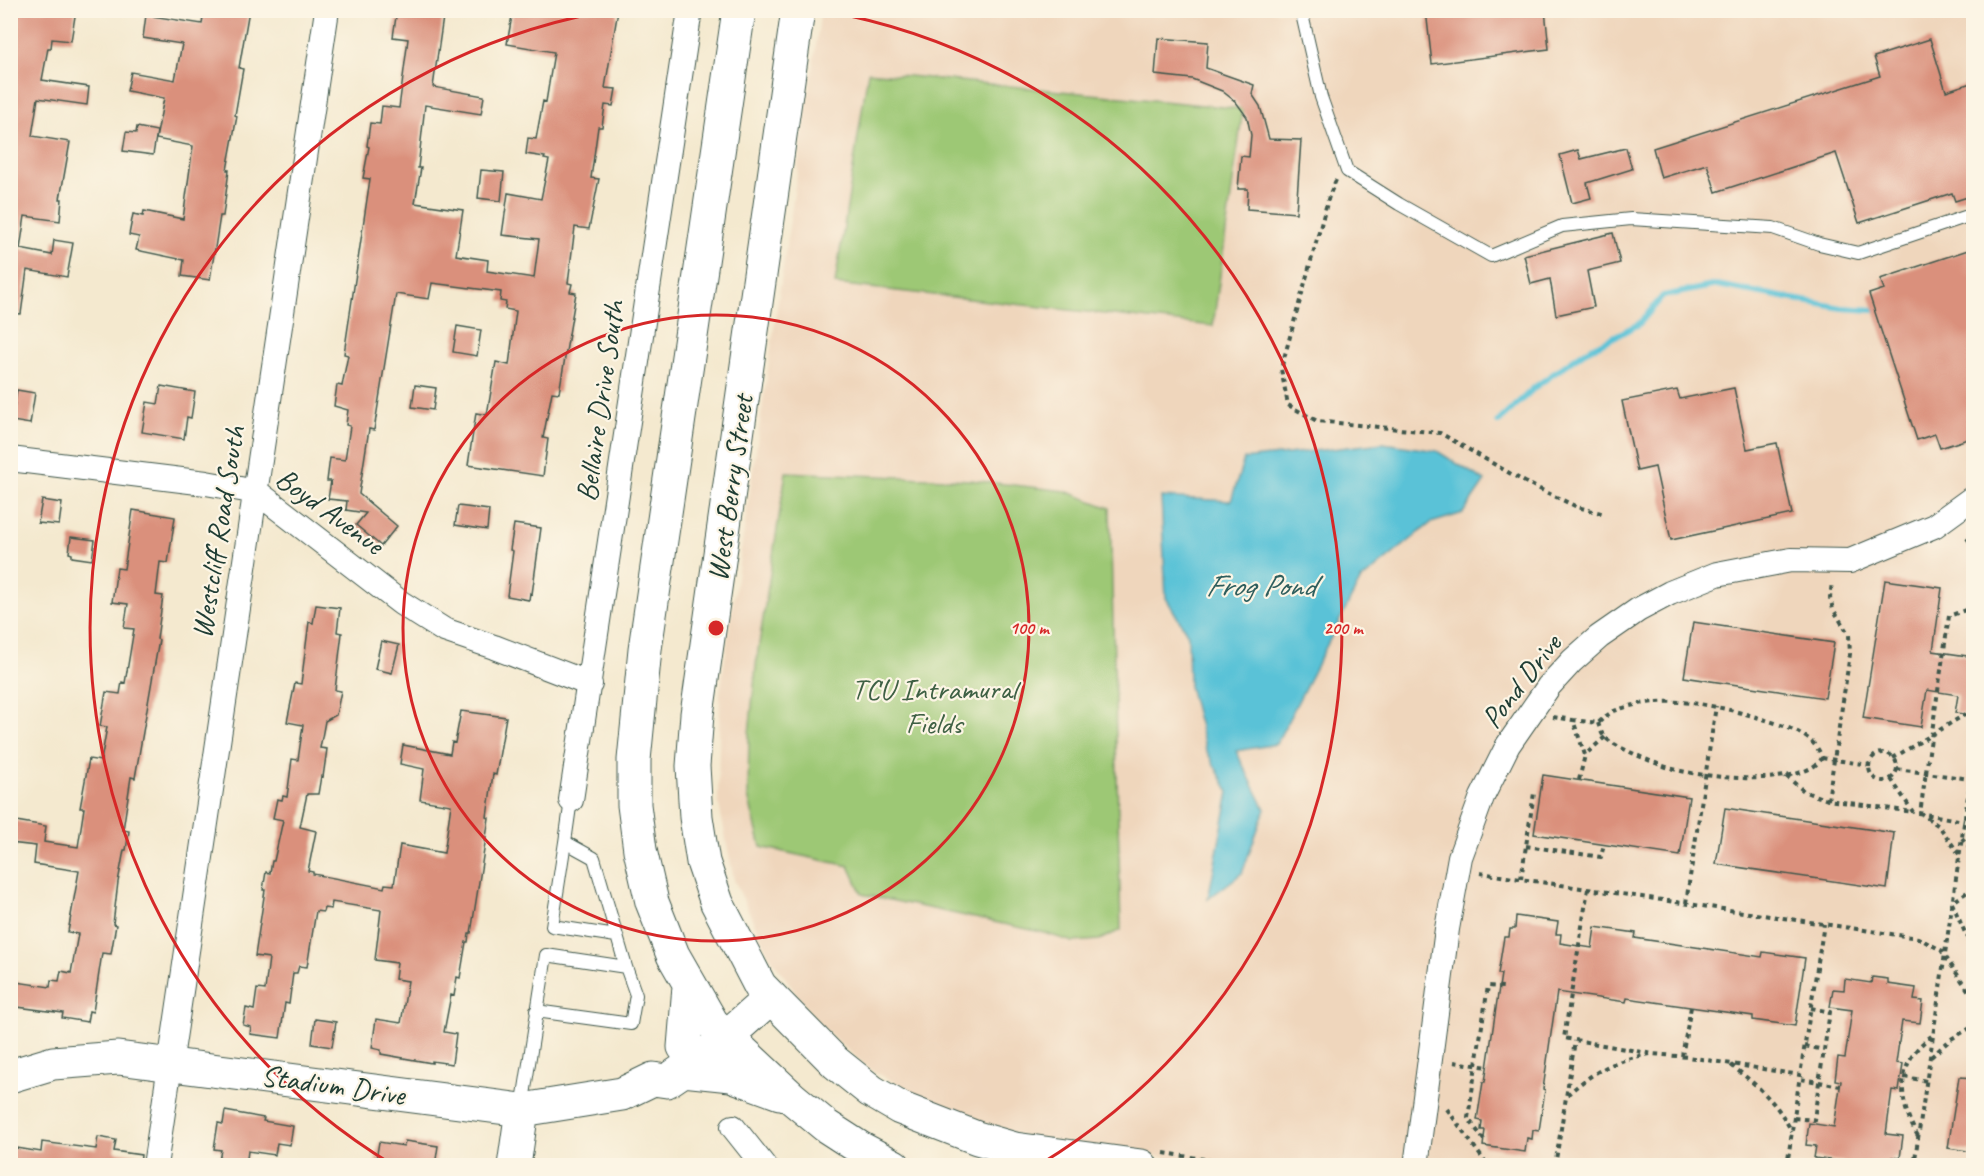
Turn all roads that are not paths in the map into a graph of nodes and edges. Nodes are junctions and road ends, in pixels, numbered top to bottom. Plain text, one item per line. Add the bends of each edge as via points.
1 (327, 10) edge
2 (690, 10) edge
3 (740, 10) edge
4 (798, 10) edge
5 (1301, 10) edge
6 (1974, 214) edge
7 (10, 459) edge
8 (257, 492) junction
9 (1974, 497) edge
10 (590, 684) junction
11 (571, 800) joint
12 (565, 842) junction
13 (616, 936) junction
14 (626, 967) junction
15 (689, 986) junction
16 (765, 992) junction
17 (536, 1011) junction
18 (719, 1030) junction
19 (169, 1063) junction
20 (673, 1065) junction
21 (10, 1076) edge
22 (792, 1098) junction
23 (522, 1110) junction
24 (734, 1127) dead end
25 (1149, 1159) edge
26 (155, 1166) edge
27 (514, 1166) edge
28 (764, 1166) edge
29 (894, 1166) edge
30 (1416, 1166) edge

1 - 8 street, Westcliff Road South
2 - 10 street, Bellaire Drive South
3 - 15 main road, West Berry Street via 645,649 634,760 634,806 650,892
4 - 16 main road, West Berry Street via 697,714 693,766 703,862 717,903
5 - 6 lane via 1321,97 1347,171 1491,256 1562,226 1631,219 1773,228 1858,253
7 - 8 street, Boyd Avenue
8 - 10 street, Boyd Avenue via 401,603 444,630
8 - 19 street, Westcliff Road South
9 - 30 street, Pond Drive via 1935,526 1850,561 1791,560 1717,574 1670,593 1599,637 1550,686 1508,745 1482,797 1460,857
10 - 11 street, Bellaire Drive South
11 - 12 lane
12 - 13 lane via 594,858
12 - 13 lane via 552,926
13 - 14 lane
14 - 17 lane via 546,955
14 - 17 lane via 636,995 631,1024
15 - 18 main road, West Berry Street
15 - 20 main road
16 - 18 main road, Stadium Drive
16 - 25 main road, West Berry Street via 836,1063 900,1108 1015,1149
17 - 23 lane
18 - 20 main road, Stadium Drive
18 - 22 main road, West Berry Street
19 - 21 main road, Stadium Drive via 118,1058 53,1063
19 - 23 main road, Stadium Drive
19 - 26 street, Westcliff Road South
20 - 22 main road via 731,1075
20 - 23 main road, Stadium Drive via 622,1094
22 - 29 main road, West Berry Street via 826,1126
23 - 27 main road
24 - 28 street

